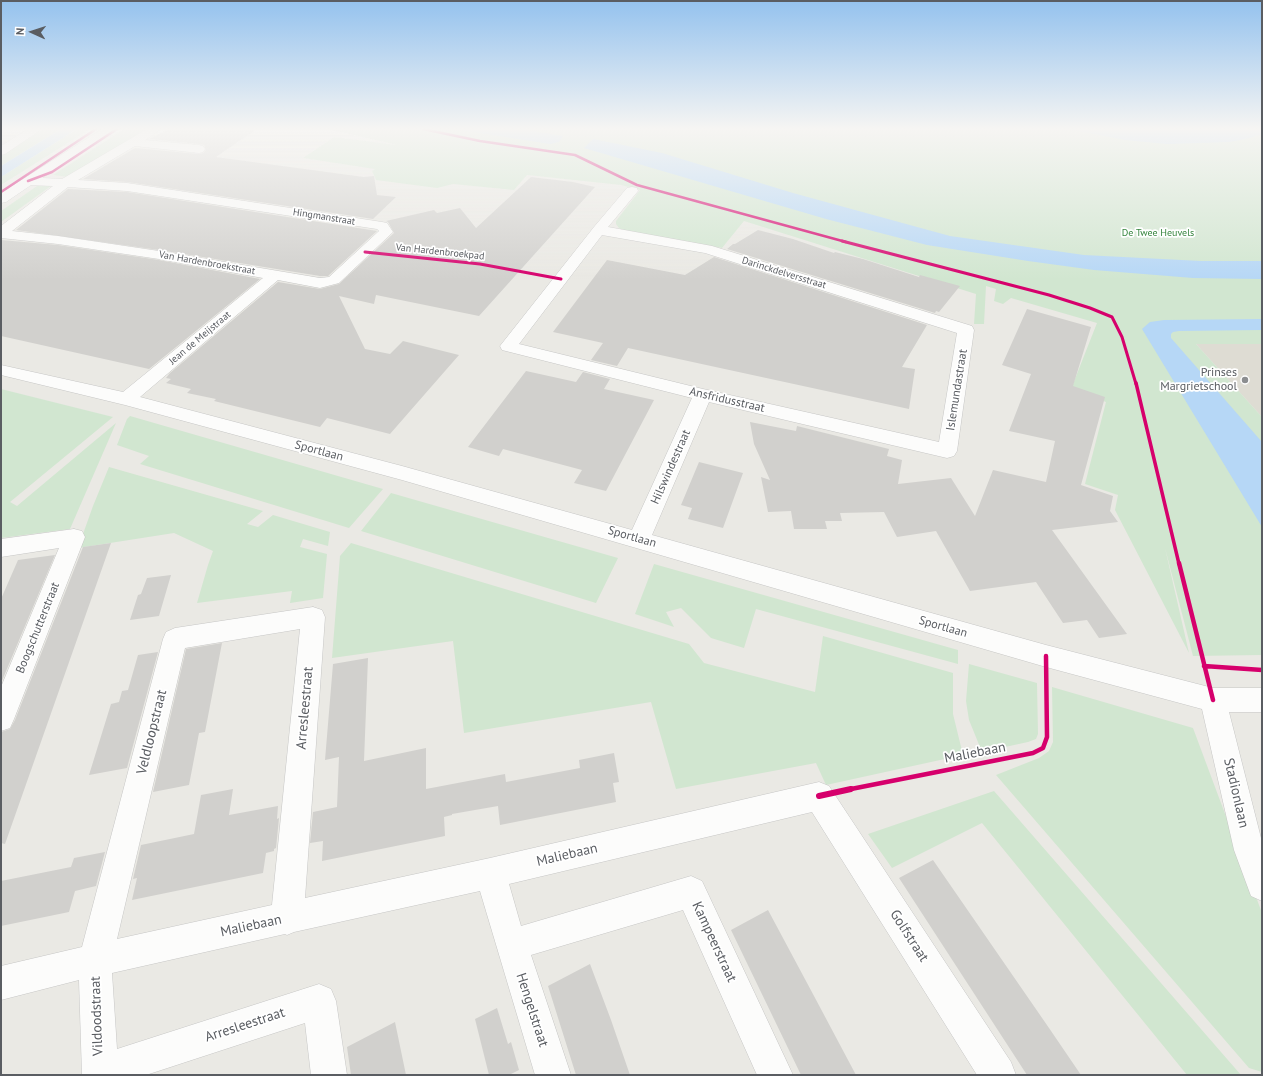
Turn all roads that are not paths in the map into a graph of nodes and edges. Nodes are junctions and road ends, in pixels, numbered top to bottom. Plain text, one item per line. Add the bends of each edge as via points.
1 (31, 179) edge
2 (71, 179) edge
3 (28, 181) junction
4 (65, 183) junction
5 (632, 191) dead end
6 (1, 199) edge
7 (382, 226) joint
8 (599, 230) junction
9 (1, 234) edge
10 (274, 276) junction
11 (966, 330) joint
12 (1, 370) edge
13 (704, 395) junction
14 (126, 399) junction
15 (947, 451) joint
16 (639, 539) junction
17 (1, 548) edge
18 (313, 617) joint
19 (1214, 700) junction
20 (1262, 700) edge
21 (1, 719) edge
22 (819, 796) joint
23 (490, 873) junction
24 (1262, 885) edge
25 (287, 918) junction
26 (511, 945) junction
27 (95, 960) junction
28 (1, 982) edge
29 (100, 1073) edge
30 (329, 1075) edge
31 (553, 1075) edge
32 (775, 1075) edge
33 (998, 1075) edge

1 - 3 street
2 - 4 street
3 - 4 street, Hingmanstraat
3 - 6 street
4 - 7 street, Hingmanstraat via 127,187
4 - 9 street
5 - 8 street
7 - 10 street, Van Hardenbroekstraat via 386,232 334,280 320,284
8 - 11 street, Darinckdelversstraat via 707,249
8 - 13 street, Ansfridusstraat via 508,346
9 - 10 street, Van Hardenbroekstraat via 152,254
10 - 14 street, Jean de Meijstraat
11 - 15 street, Islemundastraat
12 - 14 street, Sportlaan
13 - 15 street, Ansfridusstraat
13 - 16 street, Hilswindestraat
14 - 16 street, Sportlaan
16 - 19 street, Sportlaan via 1046,656
17 - 21 street, Boogschutterstraat via 74,536
18 - 25 street, Arresleestraat
18 - 27 street, Veldloopstraat via 175,639
19 - 20 street, Sportlaan
19 - 24 street, Stadionlaan via 1249,850
22 - 23 street, Maliebaan
22 - 33 street, Golfstraat
23 - 25 street, Maliebaan
23 - 26 street
25 - 27 street, Maliebaan
26 - 31 street, Hengelstraat
26 - 32 street, Kampeerstraat via 691,892
27 - 28 street, Maliebaan
27 - 29 street, Vildoodstraat
29 - 30 street, Arresleestraat via 319,1001

